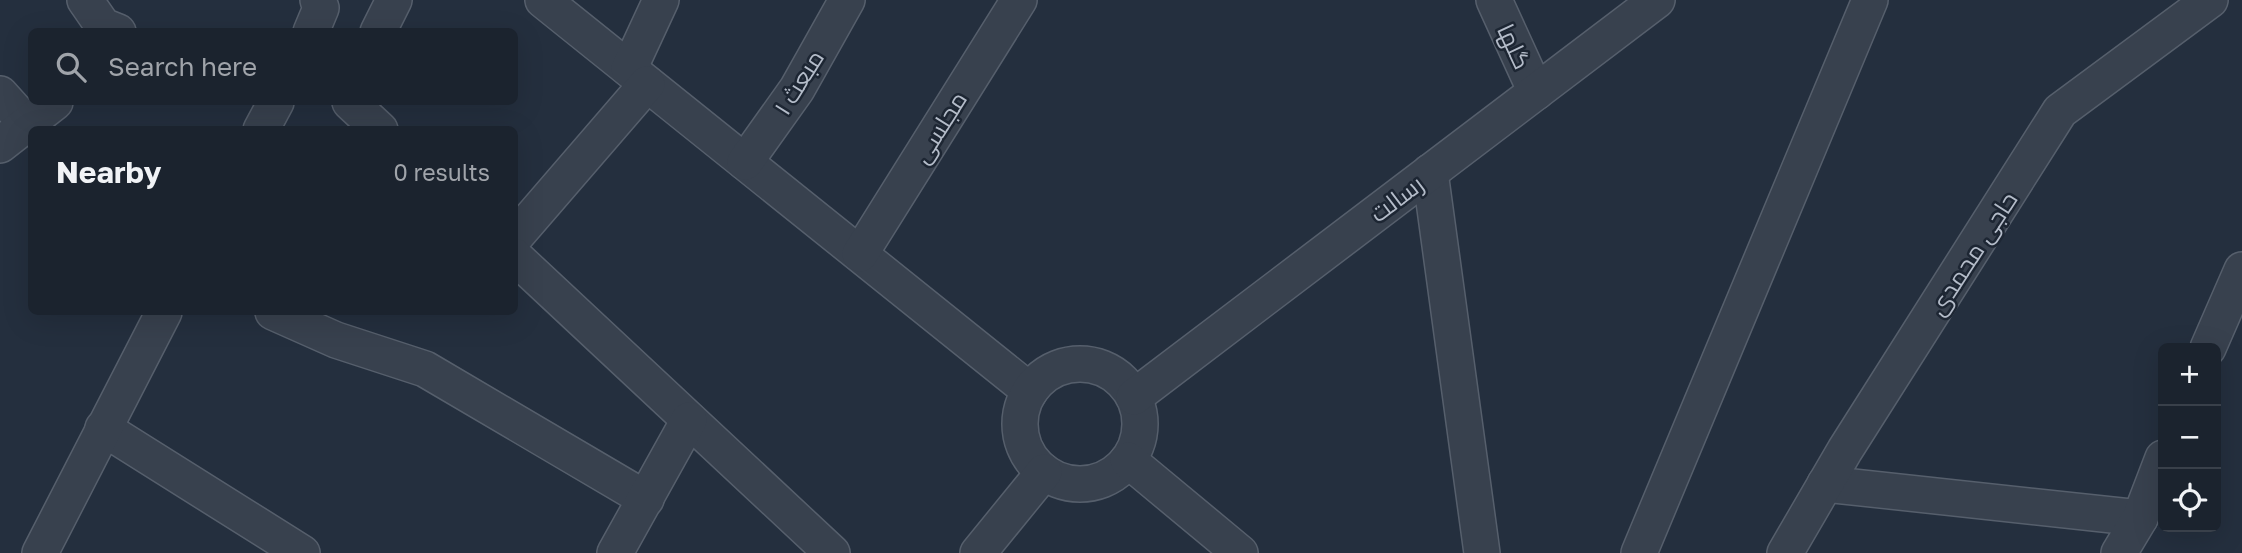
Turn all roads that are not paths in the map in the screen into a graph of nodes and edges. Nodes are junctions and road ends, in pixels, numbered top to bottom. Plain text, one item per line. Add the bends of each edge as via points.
1 (85, 0) edge
2 (318, 0) edge
3 (394, 0) edge
4 (543, 0) edge
5 (662, 0) edge
6 (847, 0) edge
7 (1019, 0) edge
8 (1494, 0) edge
9 (1657, 0) edge
10 (1870, 0) edge
11 (2210, 0) edge
12 (108, 28) edge
13 (313, 28) edge
14 (380, 28) edge
15 (638, 76) junction
16 (1536, 92) junction
17 (0, 94) edge
18 (51, 105) edge
19 (274, 105) edge
20 (353, 105) edge
21 (27, 124) junction
22 (263, 126) edge
23 (376, 126) edge
24 (0, 145) edge
25 (745, 162) junction
26 (1430, 172) junction
27 (518, 233) edge
28 (860, 254) junction
29 (518, 260) edge
30 (2242, 270) edge
31 (162, 315) edge
32 (280, 315) edge
33 (2210, 343) edge
34 (1030, 391) junction
35 (1134, 397) junction
36 (689, 420) junction
37 (103, 428) junction
38 (1128, 460) junction
39 (2159, 469) edge
40 (1044, 472) junction
41 (1825, 484) junction
42 (646, 499) junction
43 (2140, 518) junction
44 (40, 553) edge
45 (302, 553) edge
46 (615, 553) edge
47 (832, 553) edge
48 (978, 553) edge
49 (1240, 553) edge
50 (1482, 553) edge
51 (1639, 553) edge
52 (1785, 553) edge
53 (2119, 553) edge

1 - 12 street
2 - 13 street via 321,8
3 - 14 street
4 - 15 street
5 - 15 street
6 - 25 street, مبعث ۱ via 797,89
7 - 28 street, مجلسی
8 - 16 street, گلها
9 - 16 street, رسالت
10 - 51 street
11 - 41 street, حاجی محمدی via 2060,111
15 - 25 street
15 - 27 street
16 - 26 street, رسالت
17 - 21 street
18 - 21 street
19 - 22 street
20 - 23 street
21 - 24 street
25 - 28 street
26 - 35 street, رسالت
26 - 50 street
28 - 34 street
29 - 36 street
30 - 33 street
31 - 37 street
32 - 42 street via 336,340 425,369
34 - 35 street via 1044,376 1084,364 1121,380
34 - 40 street via 1022,408 1023,443
35 - 38 street via 1140,430
36 - 42 street
36 - 47 street
37 - 44 street
37 - 45 street
38 - 40 street via 1114,473 1088,483 1060,481
38 - 49 street
39 - 43 street
40 - 48 street
41 - 43 street
41 - 52 street, حاجی محمدی
42 - 46 street
43 - 53 street

